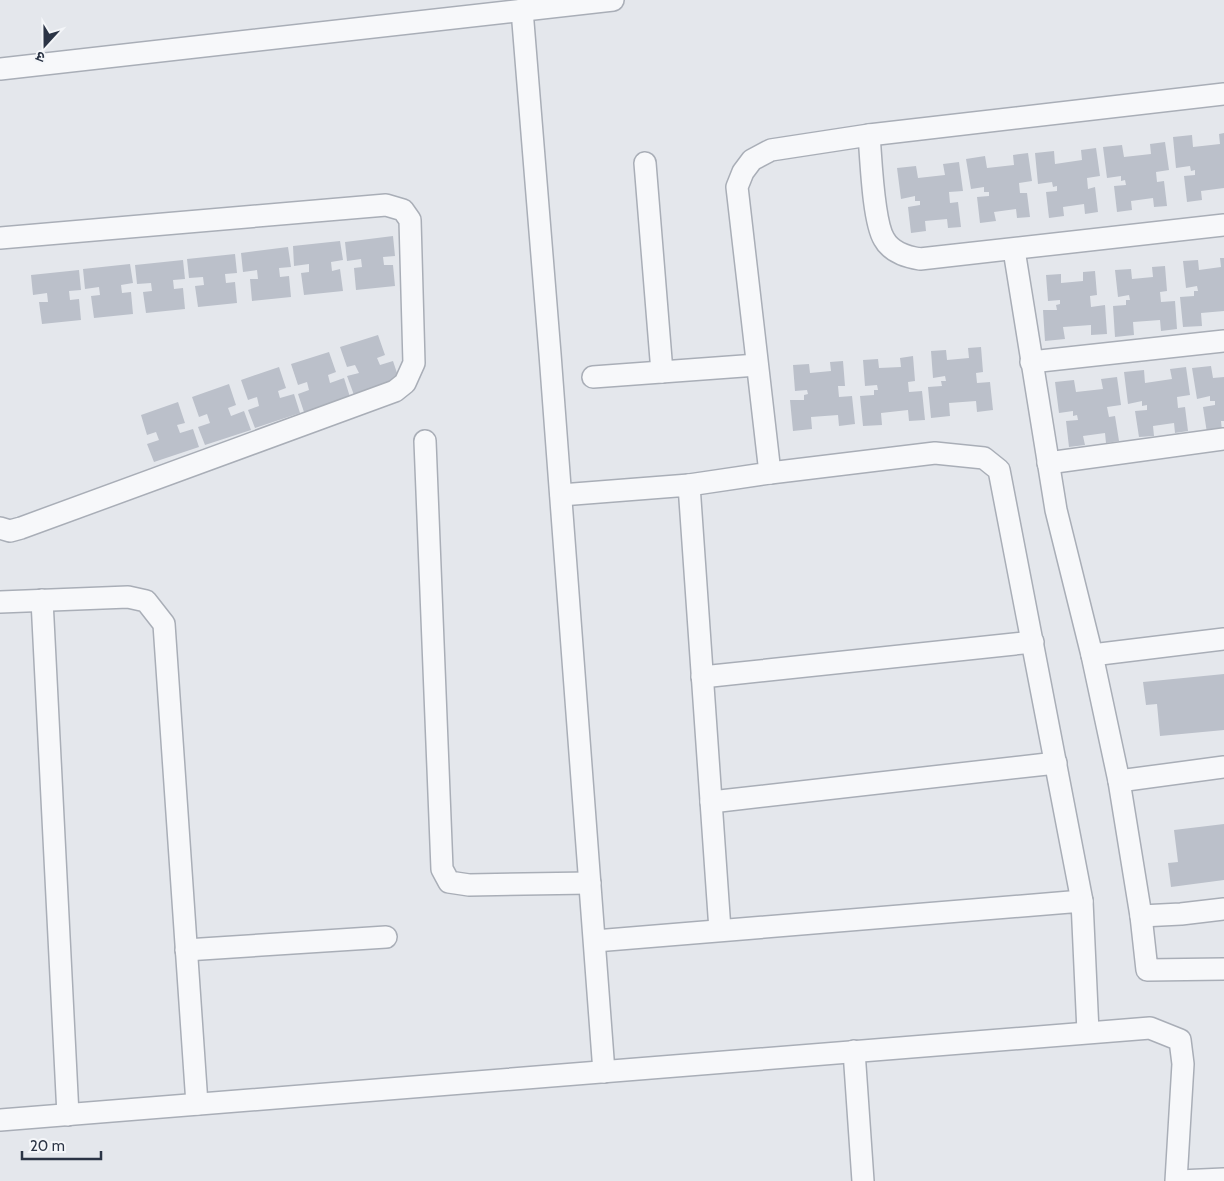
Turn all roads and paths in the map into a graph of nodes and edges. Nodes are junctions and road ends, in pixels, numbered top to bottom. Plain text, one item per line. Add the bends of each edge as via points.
1 (613, 0) edge
2 (552, 3) edge
3 (493, 7) edge
4 (522, 10) junction
5 (0, 70) edge
6 (1224, 94) edge
7 (869, 135) junction
8 (645, 163) dead end
9 (1224, 225) edge
10 (0, 238) edge
11 (1014, 250) junction
12 (1224, 341) edge
13 (1032, 362) junction
14 (757, 365) junction
15 (662, 372) junction
16 (593, 377) dead end
17 (1224, 439) edge
18 (424, 441) dead end
19 (1048, 463) junction
20 (770, 473) junction
21 (689, 485) junction
22 (561, 495) junction
23 (0, 528) edge
24 (42, 600) junction
25 (0, 602) edge
26 (1224, 639) edge
27 (1032, 642) junction
28 (1092, 655) junction
29 (702, 677) junction
30 (1056, 763) junction
31 (1224, 767) edge
32 (1119, 781) junction
33 (711, 802) junction
34 (590, 884) junction
35 (1082, 901) junction
36 (1224, 910) edge
37 (1141, 916) junction
38 (720, 930) junction
39 (386, 936) dead end
40 (595, 941) junction
41 (186, 950) junction
42 (1224, 969) edge
43 (1088, 1032) junction
44 (854, 1051) junction
45 (604, 1072) junction
46 (197, 1104) junction
47 (68, 1115) junction
48 (0, 1120) edge
49 (1224, 1179) edge
50 (863, 1181) edge
51 (1177, 1181) edge

1 - 2 street
2 - 4 street
3 - 4 street
3 - 5 street
4 - 22 street
6 - 7 street
7 - 11 street via 877,218 884,239 894,250 920,260
7 - 14 street via 771,150 752,160 743,172 737,187
8 - 15 street
9 - 11 street
10 - 23 street via 386,205 394,207 403,210 410,220 414,363 405,382 395,391 20,528 10,531
11 - 13 street
12 - 13 street
13 - 19 street
14 - 15 street
14 - 20 street
15 - 16 street
17 - 19 street
18 - 34 street via 442,869 449,882
19 - 28 street via 1056,510
20 - 21 street
20 - 27 street via 935,453 984,458 999,470
21 - 22 street
21 - 29 street
22 - 34 street
24 - 25 street
24 - 41 street via 128,597 146,601 164,624
24 - 47 street
26 - 28 street
27 - 29 street
27 - 30 street
28 - 32 street
29 - 33 street
30 - 33 street
30 - 35 street
31 - 32 street
32 - 37 street
33 - 38 street
34 - 40 street
35 - 38 street
35 - 43 street
36 - 37 street
37 - 42 street via 1147,970
38 - 40 street
39 - 41 street
40 - 45 street
41 - 46 street
43 - 44 street
43 - 51 street via 1150,1028 1180,1040 1183,1064
44 - 45 street
44 - 50 street
45 - 46 street
46 - 47 street
47 - 48 street
49 - 51 street

